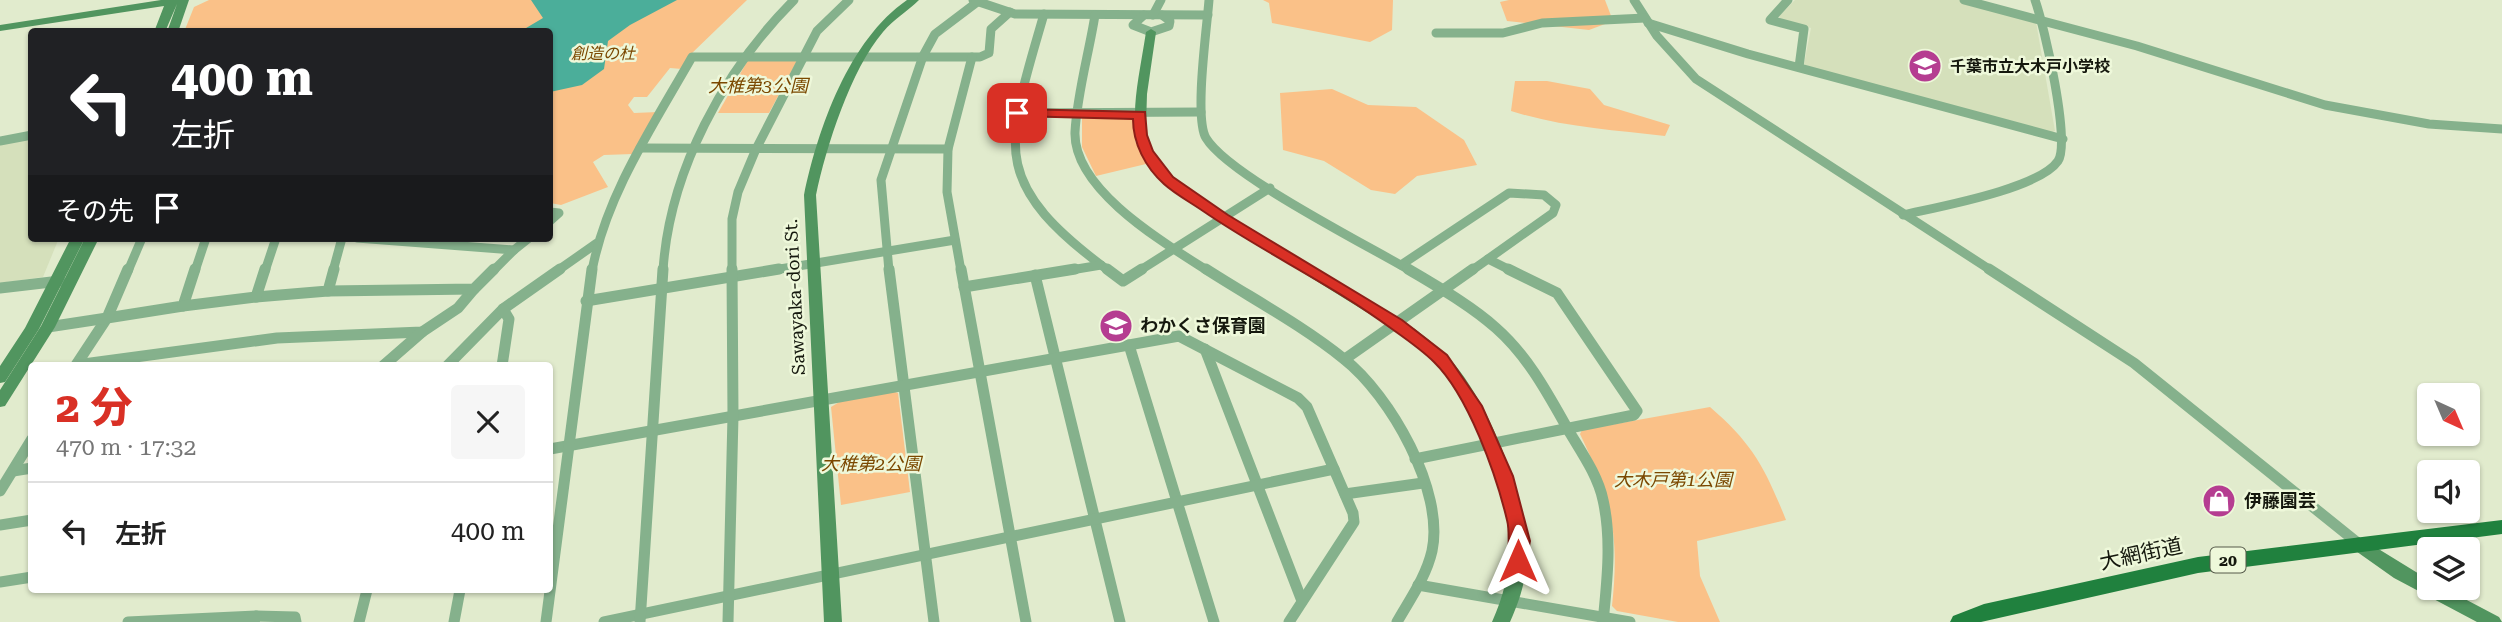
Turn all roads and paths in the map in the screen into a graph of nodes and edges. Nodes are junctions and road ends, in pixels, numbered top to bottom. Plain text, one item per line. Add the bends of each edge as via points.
1 (140, 0) edge
2 (177, 0) edge
3 (794, 0) edge
4 (849, 0) edge
5 (914, 0) edge
6 (977, 0) edge
7 (1161, 0) edge
8 (1209, 0) edge
9 (1634, 0) edge
10 (1788, 0) edge
11 (1964, 0) edge
12 (2035, 0) edge
13 (1010, 12) junction
14 (1044, 14) junction
15 (1096, 15) junction
16 (1153, 15) junction
17 (1208, 15) junction
18 (1647, 20) junction
19 (2042, 20) junction
20 (0, 22) edge
21 (161, 28) edge
22 (173, 28) edge
23 (0, 29) edge
24 (1151, 33) junction
25 (1436, 33) dead end
26 (747, 55) junction
27 (802, 55) junction
28 (862, 55) junction
29 (923, 56) junction
30 (972, 57) junction
31 (1799, 68) junction
32 (1201, 112) junction
33 (1017, 113) junction
34 (1077, 113) junction
35 (1140, 115) junction
36 (2502, 129) edge
37 (28, 136) edge
38 (2063, 139) junction
39 (0, 141) edge
40 (640, 148) junction
41 (694, 149) junction
42 (756, 149) junction
43 (822, 149) junction
44 (890, 149) junction
45 (948, 149) junction
46 (1270, 188) junction
47 (1903, 215) junction
48 (1223, 218) junction
49 (955, 240) junction
50 (76, 242) edge
51 (90, 242) edge
52 (140, 242) edge
53 (205, 242) edge
54 (275, 242) edge
55 (341, 242) edge
56 (409, 242) edge
57 (524, 242) edge
58 (597, 243) junction
59 (1174, 248) junction
60 (514, 250) junction
61 (887, 251) junction
62 (1488, 259) junction
63 (812, 264) junction
64 (1101, 265) junction
65 (1401, 265) junction
66 (1035, 275) junction
67 (733, 276) junction
68 (73, 279) junction
69 (58, 281) junction
70 (964, 287) junction
71 (0, 288) edge
72 (474, 289) junction
73 (660, 289) junction
74 (1444, 290) junction
75 (328, 291) junction
76 (256, 297) junction
77 (586, 301) junction
78 (183, 306) junction
79 (503, 309) junction
80 (107, 318) junction
81 (1397, 324) junction
82 (48, 327) junction
83 (422, 331) junction
84 (1129, 345) junction
85 (1205, 349) junction
86 (1055, 358) junction
87 (1345, 359) junction
88 (78, 362) edge
89 (98, 362) edge
90 (387, 362) edge
91 (451, 362) edge
92 (503, 362) edge
93 (981, 371) junction
94 (0, 378) edge
95 (904, 385) junction
96 (820, 401) junction
97 (0, 402) edge
98 (733, 416) junction
99 (1568, 429) junction
100 (651, 431) junction
101 (1489, 443) junction
102 (28, 445) edge
103 (569, 446) junction
104 (553, 449) edge
105 (1415, 459) junction
106 (28, 469) edge
107 (1334, 469) junction
108 (12, 471) junction
109 (1423, 483) junction
110 (1258, 485) junction
111 (0, 492) edge
112 (1345, 494) junction
113 (1177, 502) junction
114 (1095, 519) junction
115 (28, 521) edge
116 (0, 525) edge
117 (2502, 527) edge
118 (1011, 537) junction
119 (2359, 544) junction
120 (925, 555) junction
121 (553, 568) edge
122 (830, 575) junction
123 (28, 578) edge
124 (0, 582) edge
125 (1418, 586) junction
126 (366, 593) edge
127 (459, 593) edge
128 (550, 593) edge
129 (727, 596) junction
130 (1302, 601) junction
131 (1509, 601) junction
132 (640, 618) edge
133 (255, 619) edge
134 (1604, 620) edge
135 (166, 621) edge
136 (128, 622) edge
137 (296, 622) edge
138 (359, 622) edge
139 (454, 622) edge
140 (546, 622) edge
141 (604, 622) edge
142 (728, 622) edge
143 (833, 622) edge
144 (934, 622) edge
145 (1026, 622) edge
146 (1120, 622) edge
147 (1214, 622) edge
148 (1289, 622) edge
149 (1396, 622) edge
150 (1501, 622) edge
151 (1630, 622) edge
152 (1960, 622) edge
153 (2493, 622) edge

1 - 20 street
2 - 21 street
2 - 22 street
2 - 23 street
3 - 26 street via 764,29
4 - 27 street via 817,31
5 - 28 street, Sawayaka-dori St. via 889,18
6 - 13 street
6 - 29 street via 935,34
7 - 16 street
8 - 17 street
9 - 18 street
10 - 31 street via 1770,20 1804,29
11 - 19 street
12 - 19 street
13 - 14 street
13 - 30 street via 990,29 989,53
14 - 15 street
14 - 33 street
15 - 16 street
15 - 34 street
16 - 17 street
16 - 24 street via 1133,25
16 - 24 street via 1170,21 1169,26
17 - 32 street
18 - 25 street via 1542,23 1503,33
18 - 31 street
18 - 47 street via 1678,63 1696,79
19 - 36 street via 2325,105 2430,124
19 - 38 street
24 - 35 street
26 - 27 street
26 - 40 street via 693,56
26 - 41 street
27 - 28 street
27 - 42 street
28 - 29 street
28 - 43 street, Sawayaka-dori St.
29 - 30 street
29 - 44 street
30 - 45 street
31 - 38 street
32 - 35 street
32 - 46 street via 1205,137 1220,155
33 - 34 street
33 - 64 street via 1015,158 1035,204
34 - 35 street
34 - 59 street via 1075,134 1080,154 1097,186 1142,228
35 - 48 street via 1140,135 1156,166 1184,193
37 - 39 street
38 - 47 street via 2062,154 2042,174
40 - 41 street
40 - 58 street
41 - 42 street
41 - 73 street via 665,235
42 - 43 street
42 - 67 street via 732,219
43 - 44 street
43 - 63 street, Sawayaka-dori St. via 810,195
44 - 45 street
44 - 61 street via 881,180
45 - 49 street via 947,192
46 - 48 street
46 - 65 street
47 - 119 street via 2134,363
48 - 59 street
48 - 81 street
49 - 61 street
49 - 70 street
50 - 69 street
51 - 68 street
52 - 80 street
53 - 78 street
54 - 76 street
55 - 75 street
56 - 60 street
57 - 60 street
58 - 77 street
58 - 79 street
59 - 64 street via 1123,281
59 - 87 street
60 - 72 street
61 - 63 street
61 - 95 street
62 - 65 street via 1553,213 1556,205 1544,195 1509,193
62 - 74 street
62 - 99 street via 1557,293 1637,411
63 - 67 street
63 - 96 street, Sawayaka-dori St.
64 - 66 street
65 - 74 street
66 - 70 street
66 - 86 street
67 - 73 street
67 - 98 street
68 - 69 street
68 - 82 street
69 - 71 street
69 - 94 street
70 - 93 street
72 - 75 street
72 - 83 street via 458,308
73 - 77 street
73 - 100 street
74 - 81 street
74 - 99 street via 1496,328 1518,351
75 - 76 street
76 - 78 street
77 - 103 street
78 - 80 street
79 - 91 street
79 - 92 street via 509,329
80 - 82 street
80 - 88 street
81 - 87 street
81 - 101 street via 1448,368 1473,406
82 - 97 street
83 - 89 street via 276,338
83 - 90 street
84 - 85 street via 1178,336
84 - 86 street
84 - 113 street
85 - 107 street via 1298,398 1307,407
85 - 110 street
86 - 93 street
86 - 114 street
87 - 105 street via 1383,401
93 - 95 street
93 - 118 street
95 - 96 street
95 - 120 street
96 - 98 street
96 - 122 street, Sawayaka-dori St.
98 - 100 street
98 - 129 street
99 - 101 street
99 - 134 street via 1604,499 1608,533
100 - 103 street
100 - 132 street
101 - 105 street
101 - 131 street via 1514,503 1521,541
102 - 108 street
103 - 104 street
103 - 121 street
105 - 109 street
106 - 108 street
107 - 110 street
107 - 112 street
108 - 111 street
109 - 112 street
109 - 125 street via 1433,510 1434,540
110 - 113 street
110 - 130 street
112 - 130 street via 1354,522
113 - 114 street
113 - 147 street
114 - 118 street
114 - 146 street
115 - 116 street
117 - 119 main road, 大網街道 / 20
118 - 120 street
118 - 145 street
119 - 152 main road, 大網街道 / 20 via 2198,565 1984,612
119 - 153 street via 2400,573
120 - 122 street
120 - 144 street
122 - 129 street
122 - 143 street, Sawayaka-dori St.
123 - 124 street
125 - 131 street
125 - 149 street
126 - 138 street
127 - 139 street
128 - 140 street
129 - 132 street
129 - 142 street
130 - 148 street
131 - 134 street
131 - 150 street
132 - 141 street
133 - 135 street
133 - 137 street via 295,617
134 - 151 street
135 - 136 street

